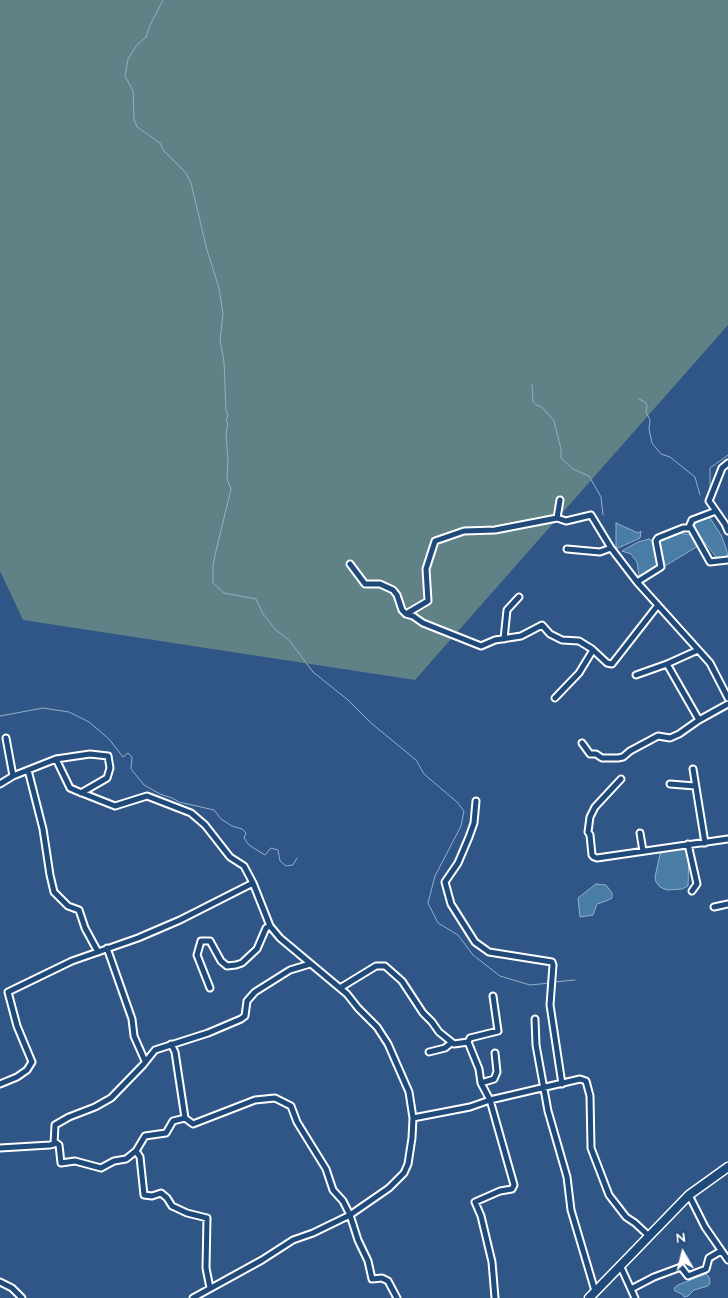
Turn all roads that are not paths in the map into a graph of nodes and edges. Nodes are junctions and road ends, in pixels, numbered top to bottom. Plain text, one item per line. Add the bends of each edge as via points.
1 (728, 463) edge
2 (560, 500) dead end
3 (716, 511) junction
4 (556, 518) junction
5 (689, 527) junction
6 (728, 531) edge
7 (611, 548) junction
8 (566, 549) dead end
9 (728, 560) edge
10 (350, 564) dead end
11 (637, 582) junction
12 (519, 597) dead end
13 (658, 605) junction
14 (406, 614) junction
15 (504, 639) junction
16 (593, 650) junction
17 (698, 650) junction
18 (667, 664) junction
19 (636, 675) dead end
20 (555, 698) dead end
21 (728, 698) edge
22 (728, 704) edge
23 (699, 720) junction
24 (6, 738) dead end
25 (582, 743) dead end
26 (56, 759) junction
27 (693, 769) dead end
28 (28, 770) junction
29 (13, 776) junction
30 (621, 779) dead end
31 (0, 784) edge
32 (670, 784) dead end
33 (695, 786) junction
34 (81, 793) junction
35 (476, 801) dead end
36 (640, 833) dead end
37 (728, 839) edge
38 (704, 843) junction
39 (688, 844) junction
40 (643, 852) junction
41 (253, 883) junction
42 (692, 891) dead end
43 (728, 904) edge
44 (714, 907) dead end
45 (270, 926) junction
46 (107, 948) junction
47 (98, 952) junction
48 (310, 964) junction
49 (210, 988) dead end
50 (340, 988) junction
51 (493, 996) dead end
52 (535, 1020) dead end
53 (468, 1042) junction
54 (451, 1043) junction
55 (171, 1044) junction
56 (429, 1052) dead end
57 (495, 1054) dead end
58 (145, 1061) junction
59 (481, 1083) junction
60 (0, 1084) edge
61 (562, 1084) junction
62 (544, 1088) junction
63 (490, 1100) junction
64 (185, 1118) junction
65 (413, 1118) junction
66 (55, 1142) junction
67 (0, 1148) edge
68 (136, 1151) junction
69 (728, 1167) edge
70 (689, 1195) junction
71 (350, 1215) junction
72 (649, 1236) junction
73 (721, 1251) junction
74 (728, 1260) edge
75 (620, 1265) junction
76 (0, 1282) edge
77 (210, 1288) junction
78 (631, 1289) junction
79 (596, 1291) junction
80 (22, 1298) edge
81 (193, 1298) edge
82 (397, 1298) edge
83 (495, 1298) edge
84 (589, 1298) edge
85 (635, 1298) edge

1 - 3 street via 722,468 709,502
2 - 4 street
3 - 5 street via 692,520
3 - 6 street
4 - 7 street via 566,522 590,515
4 - 14 street via 495,530 464,531 436,541 426,569 428,601
5 - 9 street via 710,562
5 - 11 street via 656,540 661,567
7 - 8 street via 600,552
7 - 11 street
10 - 14 street via 365,584 380,584 393,590
11 - 13 street
12 - 15 street via 507,610
13 - 16 street via 612,664
13 - 17 street
14 - 15 street via 481,646
15 - 16 street via 521,636 542,625 562,640 579,641
16 - 20 street via 579,673
17 - 18 street
17 - 21 street via 710,663
18 - 19 street
18 - 23 street
22 - 23 street
23 - 25 street via 679,734 670,738 658,736 618,758 590,754
24 - 29 street
26 - 28 street
26 - 34 street via 70,788
26 - 34 street via 90,754 108,756 110,768 107,778
27 - 33 street
28 - 29 street
28 - 47 street via 54,892 68,906 79,910
29 - 31 street
30 - 40 street via 595,807 590,818 588,832 592,855 597,858
32 - 33 street
33 - 38 street
34 - 41 street via 115,806 147,796 191,813 205,824 230,857 244,866
35 - 61 street via 469,837 458,863 445,882 451,904 475,942 489,952 552,962 550,1005
36 - 40 street
37 - 38 street
38 - 39 street
39 - 40 street
39 - 42 street via 697,884
41 - 45 street
41 - 46 street via 180,920
43 - 44 street
45 - 48 street
45 - 49 street via 257,949 236,965 227,966 210,941 201,941 197,955
46 - 47 street
46 - 58 street
47 - 60 street via 8,992 17,1026 32,1062 17,1077
48 - 50 street
48 - 55 street via 290,970 251,996 241,1019
50 - 54 street via 376,966 385,966 402,981 423,1013
50 - 65 street via 377,1027 388,1044 409,1092
51 - 53 street via 498,1031 470,1038
52 - 62 street
53 - 54 street
53 - 59 street
54 - 56 street
55 - 58 street via 155,1050
55 - 64 street
57 - 59 street via 497,1072 494,1079
58 - 66 street via 111,1098 56,1125
59 - 63 street
61 - 62 street
61 - 72 street via 580,1079 586,1081 590,1096 591,1148 609,1195 626,1217
62 - 63 street
62 - 79 street via 567,1177 571,1210
63 - 65 street
63 - 83 street via 514,1185 475,1202 492,1262
64 - 68 street via 173,1121 166,1133 146,1136
64 - 71 street via 193,1124 256,1100 275,1098 291,1106 297,1122 326,1169 333,1190
65 - 71 street via 404,1173
66 - 67 street
66 - 68 street via 61,1163 75,1161 100,1168 126,1159
68 - 77 street via 140,1157 144,1195 161,1193 180,1211 207,1218 206,1268
69 - 70 highway
70 - 72 highway
70 - 73 street
71 - 77 street via 292,1240
71 - 82 street via 372,1279 388,1281
72 - 75 highway
73 - 74 street
73 - 78 street via 709,1258 706,1269 688,1276 682,1267
75 - 78 street
75 - 79 highway
76 - 80 street
77 - 81 street
78 - 85 street
79 - 84 highway

